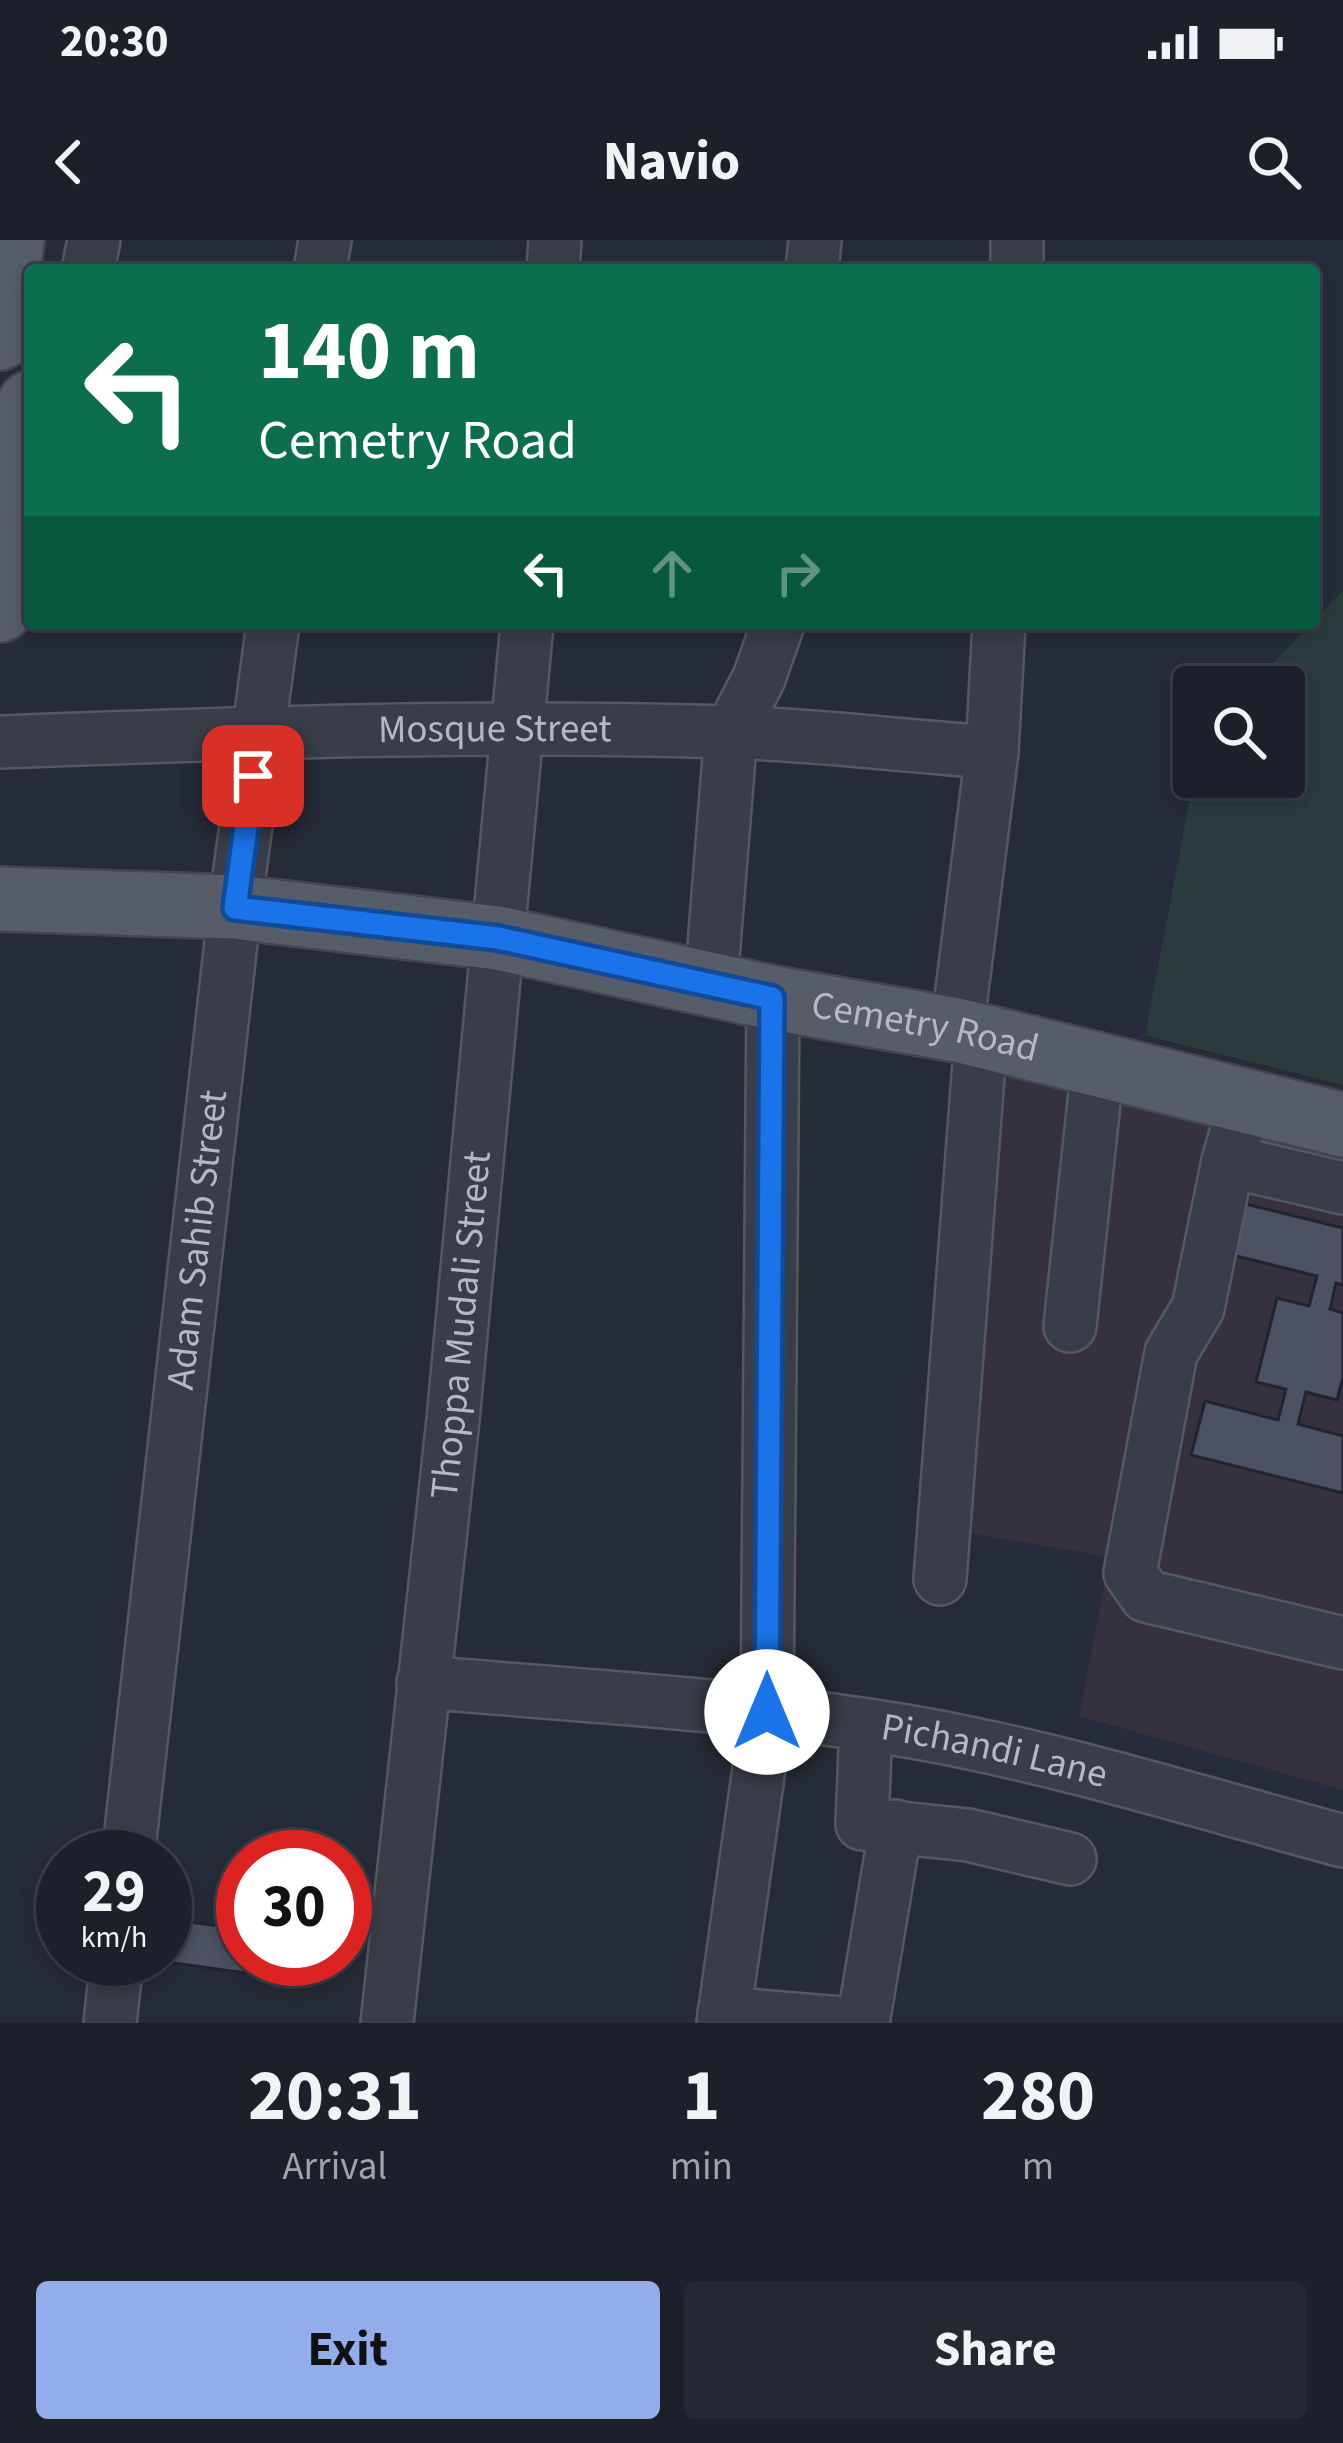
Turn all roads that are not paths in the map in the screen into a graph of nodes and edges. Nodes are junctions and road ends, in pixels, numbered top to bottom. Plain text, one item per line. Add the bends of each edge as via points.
1 (12, 240) edge
2 (0, 338) edge
3 (24, 444) edge
4 (24, 562) edge
5 (0, 610) edge
6 (272, 630) edge
7 (526, 630) edge
8 (776, 630) edge
9 (999, 630) edge
10 (516, 730) junction
11 (731, 732) junction
12 (259, 733) junction
13 (0, 742) edge
14 (992, 752) junction
15 (0, 899) edge
16 (235, 908) junction
17 (498, 938) junction
18 (711, 983) junction
19 (772, 998) junction
20 (969, 1033) junction
21 (1098, 1064) junction
22 (1245, 1100) junction
23 (1343, 1124) edge
24 (1228, 1161) junction
25 (1343, 1188) edge
26 (1070, 1326) dead end
27 (940, 1579) dead end
28 (1343, 1643) edge
29 (423, 1682) junction
30 (767, 1712) junction
31 (866, 1725) junction
32 (896, 1826) junction
33 (131, 1830) edge
34 (1343, 1841) edge
35 (1070, 1859) dead end
36 (114, 1986) edge
37 (723, 2018) edge
38 (110, 2023) edge
39 (387, 2023) edge
40 (841, 2023) edge
41 (863, 2023) edge

1 - 2 main road
3 - 5 main road
4 - 5 street
6 - 12 street, Adam Sahib Street
7 - 10 street, Thoppa Mudali Street
8 - 11 street
9 - 14 street
10 - 11 street, Mosque Street
10 - 12 street, Mosque Street
10 - 17 street, Thoppa Mudali Street
11 - 14 street, Mosque Street
11 - 18 street
12 - 13 street, Mosque Street
12 - 16 street, Adam Sahib Street
14 - 20 street
15 - 16 main road, Cemetry Road
16 - 17 main road, Cemetry Road
16 - 33 street, Adam Sahib Street
17 - 18 main road, Cemetry Road
17 - 29 street, Thoppa Mudali Street
18 - 19 main road, Cemetry Road
19 - 20 main road, Cemetry Road
19 - 30 street
20 - 21 main road, Cemetry Road
20 - 27 street
21 - 22 main road, Cemetry Road
21 - 26 street
22 - 23 main road, Cemetry Road
22 - 24 street
24 - 25 street
24 - 28 street via 1198,1308 1171,1353 1130,1573 1146,1596
29 - 30 street, Pichandi Lane
29 - 39 street, Thoppa Mudali Street
30 - 31 street, Pichandi Lane
30 - 37 street
31 - 32 street via 862,1824
31 - 34 street, Pichandi Lane via 1059,1764
32 - 35 street
32 - 41 street
36 - 38 street
37 - 40 street

